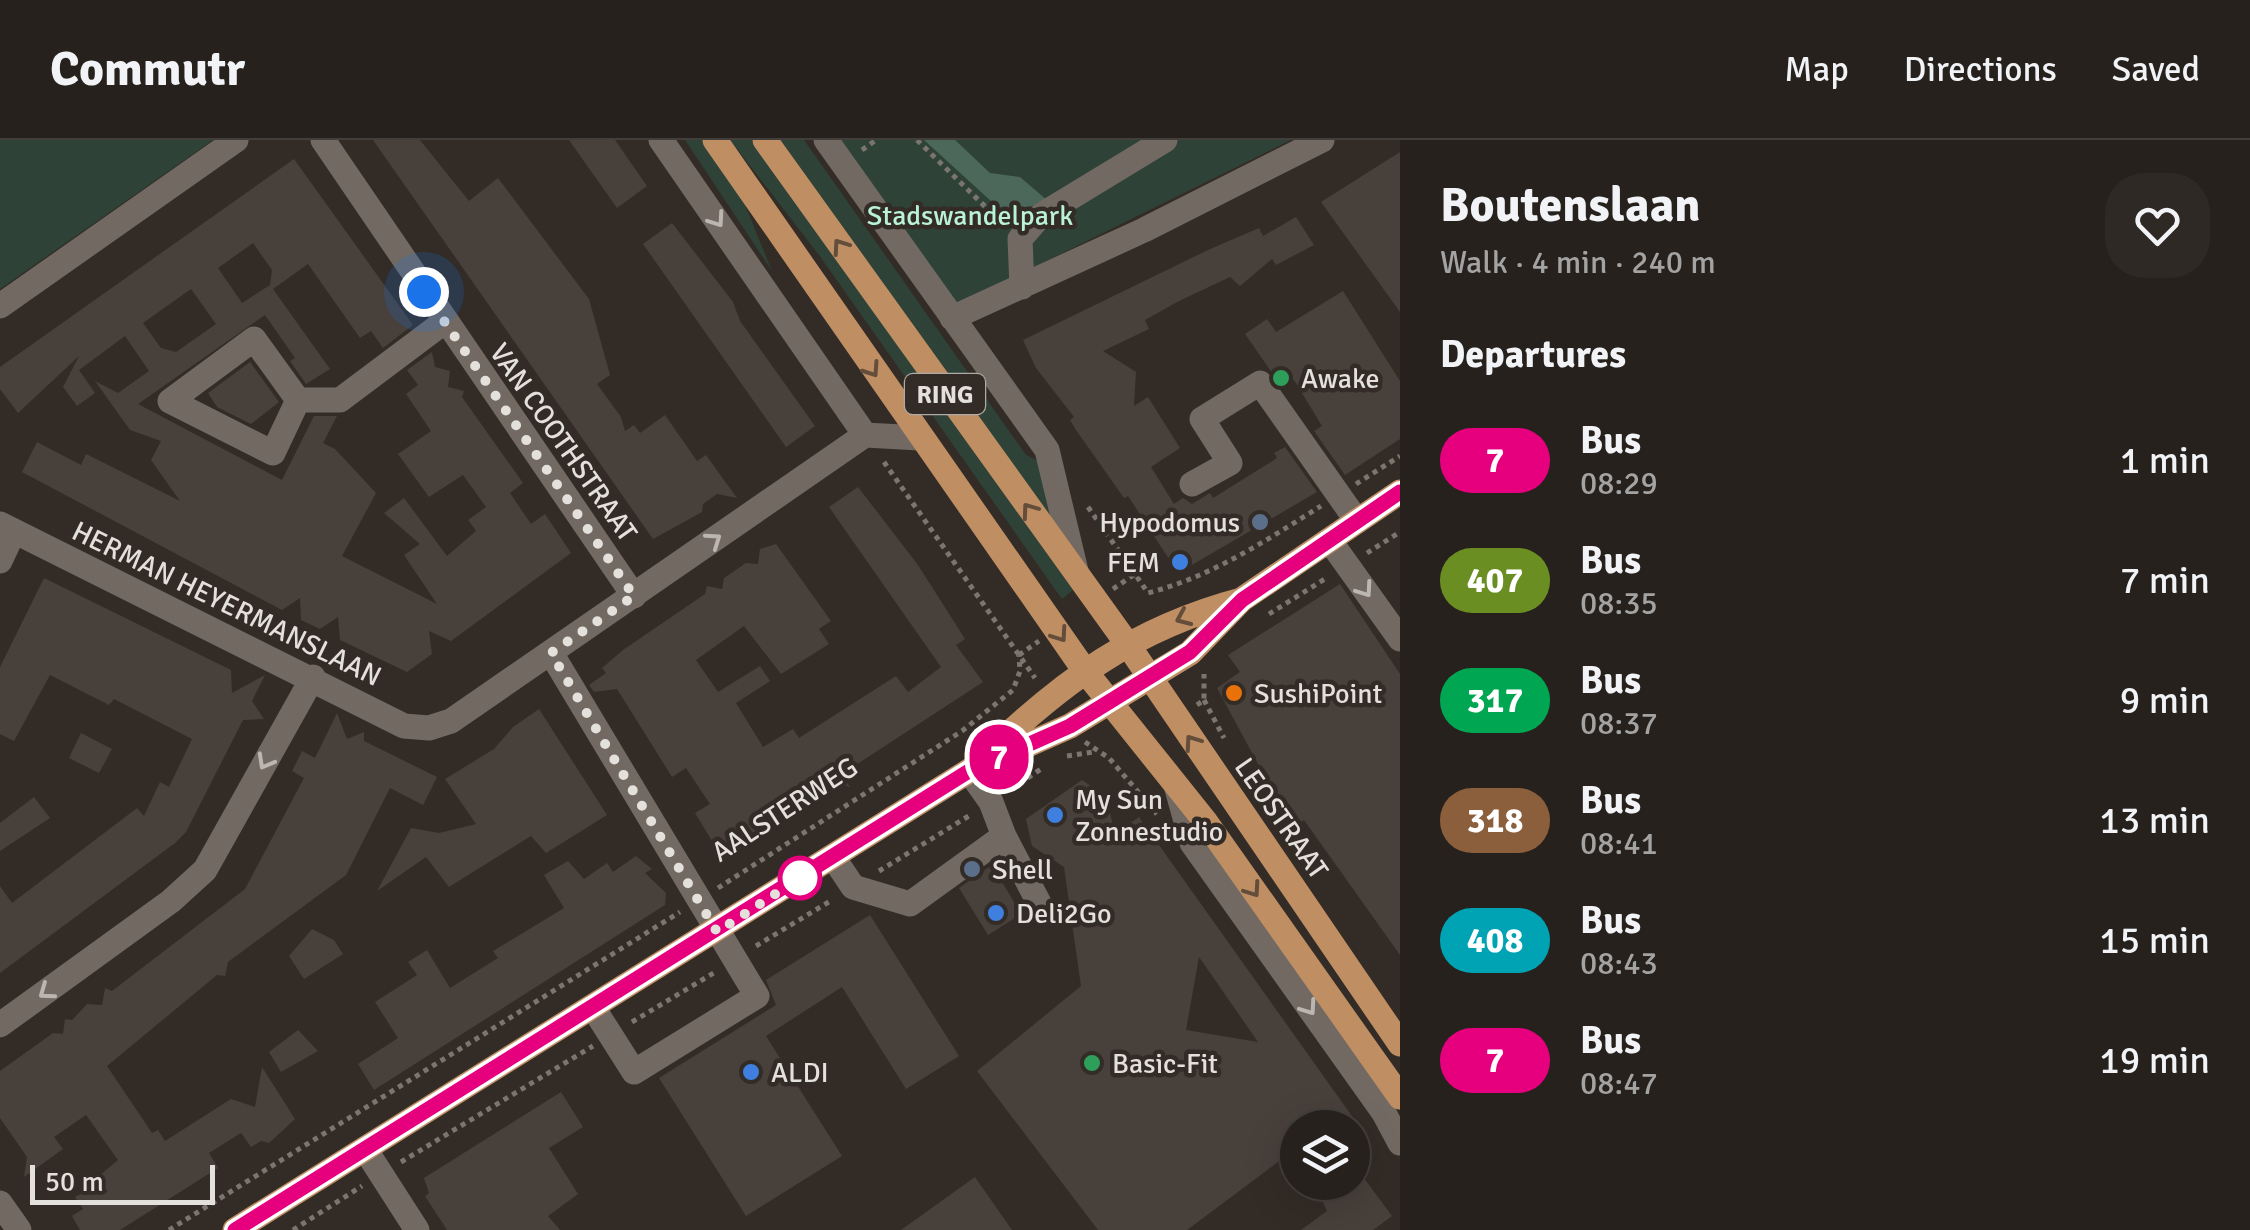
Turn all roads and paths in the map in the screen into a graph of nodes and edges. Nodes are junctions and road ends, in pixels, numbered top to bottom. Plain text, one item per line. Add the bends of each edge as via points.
1 (236, 140) edge
2 (323, 140) edge
3 (661, 140) edge
4 (715, 140) edge
5 (765, 140) edge
6 (826, 140) edge
7 (917, 140) edge
8 (1165, 140) edge
9 (1317, 141) edge
10 (1020, 239) junction
11 (1022, 287) junction
12 (0, 306) edge
13 (952, 318) junction
14 (444, 322) junction
15 (298, 400) junction
16 (865, 435) junction
17 (920, 438) junction
18 (1400, 456) edge
19 (1192, 484) dead end
20 (1078, 492) dead end
21 (1400, 492) edge
22 (1340, 494) junction
23 (1357, 521) junction
24 (7, 528) edge
25 (1400, 532) edge
26 (1330, 541) junction
27 (0, 560) edge
28 (1348, 565) junction
29 (1076, 574) junction
30 (1135, 574) junction
31 (634, 596) junction
32 (1242, 600) junction
33 (1096, 601) junction
34 (1268, 615) dead end
35 (1056, 630) junction
36 (1400, 639) edge
37 (1128, 645) junction
38 (551, 653) junction
39 (1019, 655) junction
40 (1210, 664) dead end
41 (1085, 671) junction
42 (313, 676) junction
43 (1149, 678) junction
44 (1108, 702) junction
45 (1176, 718) junction
46 (1140, 742) junction
47 (1094, 752) dead end
48 (1058, 760) dead end
49 (1049, 764) dead end
50 (969, 771) junction
51 (1177, 789) junction
52 (991, 802) junction
53 (1004, 836) junction
54 (1192, 843) junction
55 (833, 857) junction
56 (853, 887) junction
57 (698, 901) junction
58 (1039, 902) dead end
59 (717, 932) junction
60 (734, 960) junction
61 (594, 1008) junction
62 (0, 1025) edge
63 (1395, 1034) edge
64 (611, 1035) junction
65 (1400, 1098) edge
66 (1400, 1143) edge
67 (365, 1150) junction
68 (381, 1174) junction
69 (0, 1204) edge
70 (19, 1230) edge
71 (169, 1230) edge
72 (235, 1230) edge
73 (293, 1230) edge
74 (416, 1230) edge

1 - 12 street
2 - 14 street, VAN COOTHSTRAAT
3 -> 16 street
4 -> 17 main road, RING
29 -> 5 main road, RING
6 - 13 street
7 - 10 path
8 - 10 street via 1040,216
9 - 11 street
10 - 11 street
11 - 13 street
13 - 29 street via 1047,450
14 - 15 street via 340,400
14 - 31 street, VAN COOTHSTRAAT
15 - 15 street via 254,339 170,401 272,453
16 - 17 street
31 -> 16 street
16 - 39 path
17 - 35 main road, RING
18 - 22 path
19 - 22 street via 1230,462 1202,419 1260,383
20 - 30 path
21 - 23 main road
22 - 23 street
22 - 30 path via 1232,561 1175,586 1148,593
23 - 26 main road
24 - 27 street
24 - 42 street, HERMAN HEYERMANSLAAN
25 - 28 path
26 - 28 street
26 - 32 main road
28 - 34 path
28 -> 36 street
29 - 33 main road, RING
30 - 33 path
31 - 38 street
32 -> 37 main road via 1190,614
32 - 43 main road via 1203,642
33 - 37 main road, RING
35 - 39 path
35 -> 41 main road, RING
37 - 41 main road
37 - 43 main road, LEOSTRAAT / RING
38 - 42 street, HERMAN HEYERMANSLAAN via 451,721 429,728 404,726
38 - 57 street
39 - 57 path, AALSTERWEG via 1013,690 962,732
40 - 45 path via 1204,700
41 - 44 main road, RING
41 - 50 main road via 1048,696
42 -> 62 street via 204,870
43 - 44 main road
43 - 45 main road, LEOSTRAAT / RING
44 - 46 main road, RING
44 - 50 main road
63 -> 45 main road, LEOSTRAAT / RING
46 - 51 main road, RING
46 - 54 path via 1109,758 1172,831
47 - 48 path
49 - 52 path
50 - 52 street
50 - 55 main road
51 - 54 street
51 -> 65 main road, RING
52 - 53 street
52 - 56 path
53 - 56 street via 910,904
53 - 58 street
54 -> 66 street
55 - 56 street
55 - 59 main road
56 - 60 path
57 - 59 street
57 - 71 path, AALSTERWEG
59 - 60 street
59 - 61 main road
60 - 64 path
60 - 64 street via 757,996 634,1072
61 - 64 street
61 - 67 main road
64 - 68 path
67 - 68 street
67 - 72 main road
68 - 73 path
68 - 74 street
69 - 70 street

